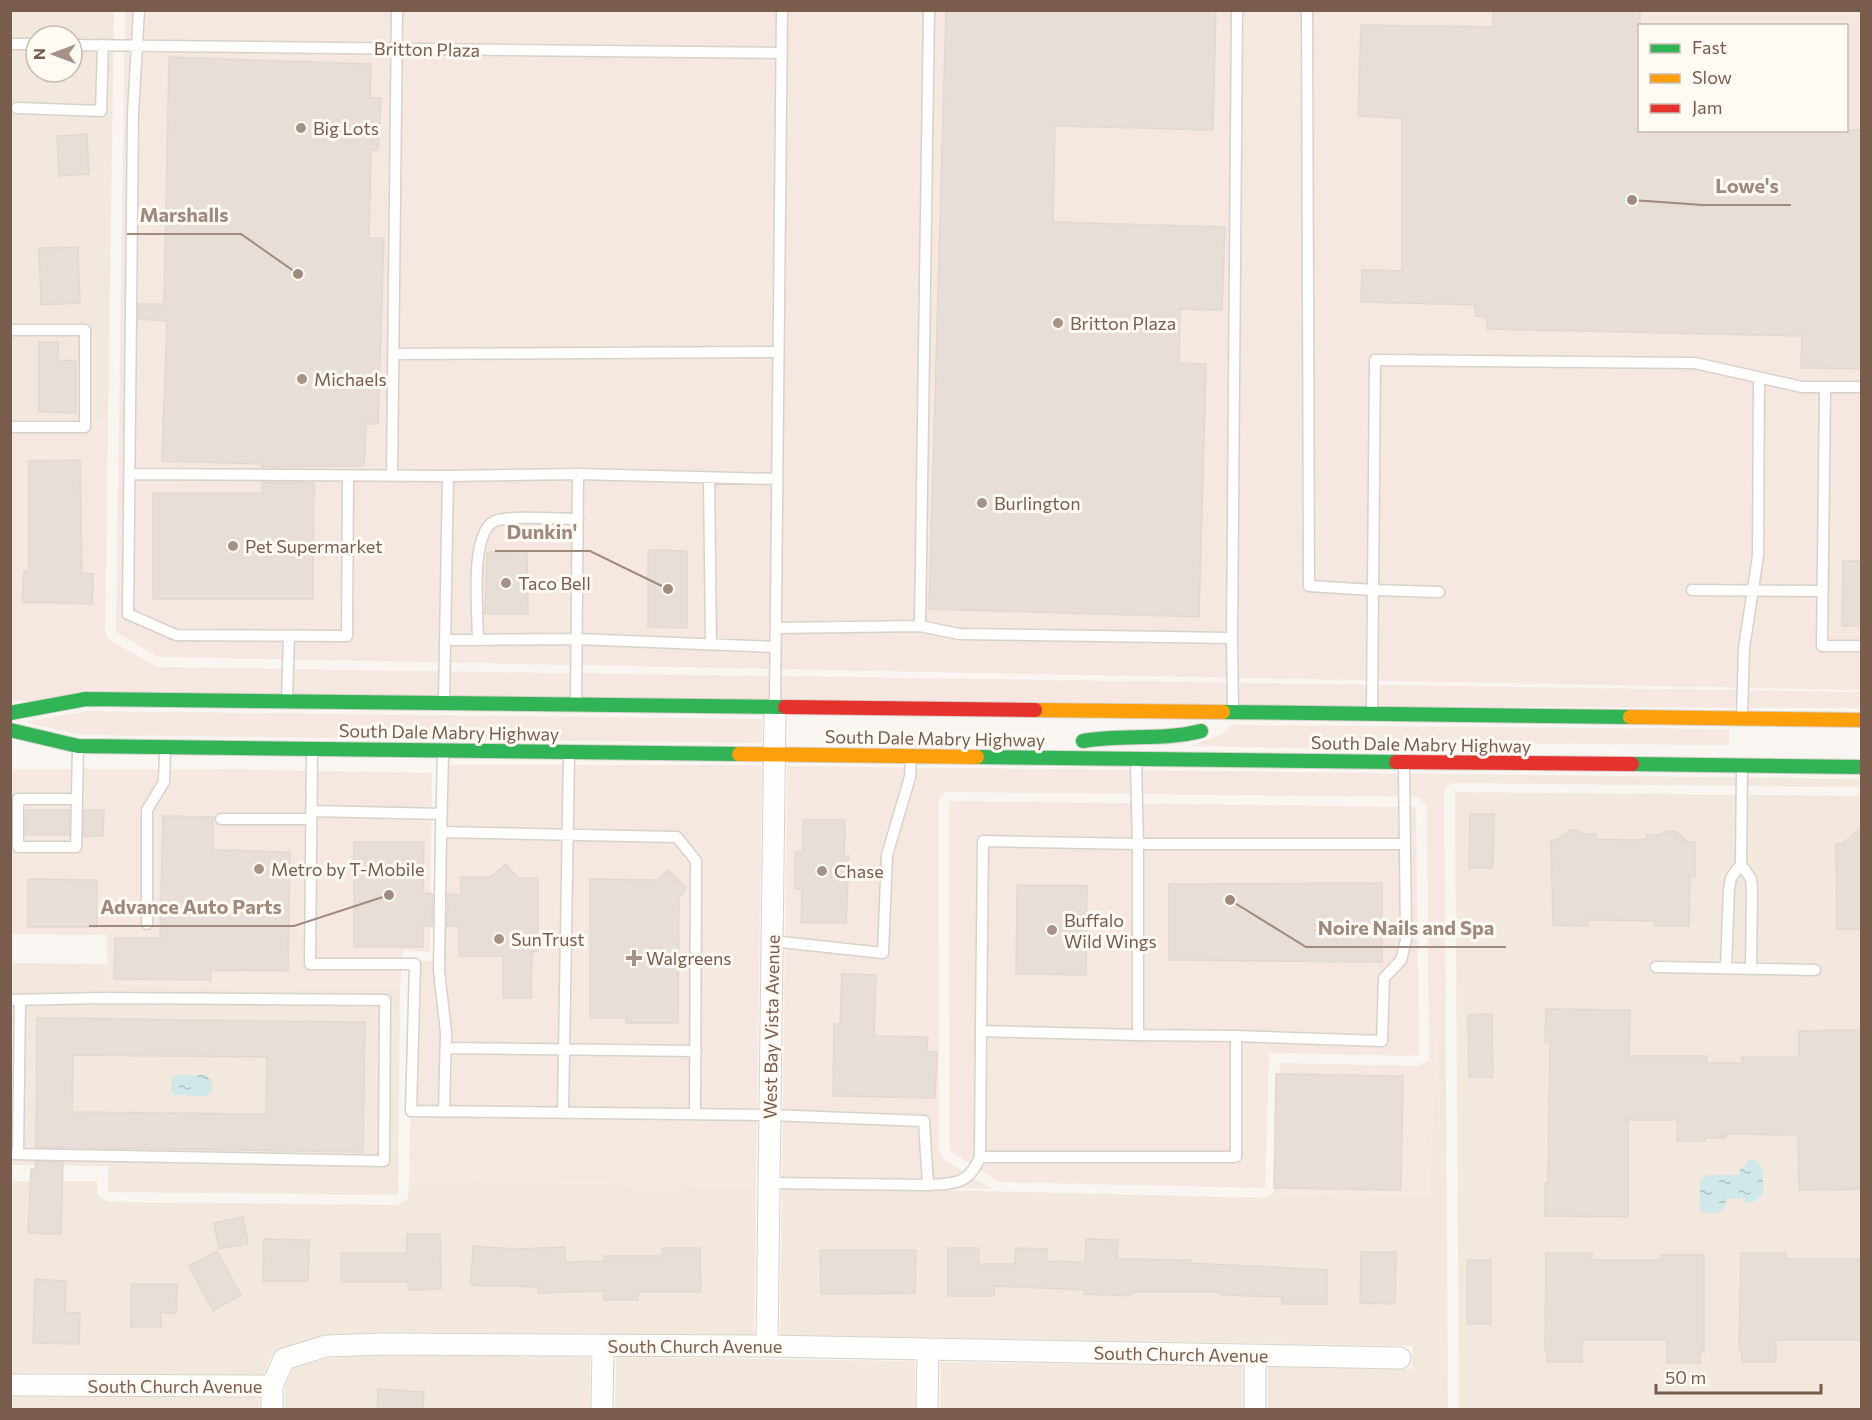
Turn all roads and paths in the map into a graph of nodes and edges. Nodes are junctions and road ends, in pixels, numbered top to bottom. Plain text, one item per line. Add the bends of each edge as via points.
1 (139, 10) edge
2 (397, 10) edge
3 (782, 10) edge
4 (929, 10) edge
5 (1237, 10) edge
6 (1307, 10) edge
7 (84, 45) edge
8 (103, 45) junction
9 (138, 46) junction
10 (396, 49) junction
11 (782, 53) junction
12 (17, 108) dead end
13 (10, 330) edge
14 (778, 351) junction
15 (393, 354) junction
16 (1759, 378) junction
17 (1825, 387) junction
18 (1862, 387) edge
19 (10, 427) edge
20 (131, 474) junction
21 (578, 474) junction
22 (348, 476) junction
23 (392, 476) junction
24 (448, 476) junction
25 (710, 478) junction
26 (777, 478) junction
27 (578, 519) junction
28 (1373, 590) junction
29 (1692, 590) dead end
30 (1753, 590) junction
31 (1821, 591) junction
32 (1439, 592) dead end
33 (920, 626) junction
34 (776, 628) junction
35 (289, 636) junction
36 (1232, 638) junction
37 (577, 639) junction
38 (446, 640) junction
39 (478, 640) junction
40 (711, 644) junction
41 (1862, 646) edge
42 (776, 647) junction
43 (287, 702) junction
44 (444, 704) junction
45 (576, 705) junction
46 (775, 708) junction
47 (10, 713) edge
48 (1229, 713) junction
49 (1372, 715) junction
50 (1742, 717) junction
51 (1862, 720) edge
52 (10, 730) edge
53 (78, 746) junction
54 (165, 747) junction
55 (312, 749) junction
56 (443, 750) junction
57 (569, 752) junction
58 (774, 754) junction
59 (912, 756) junction
60 (1014, 757) junction
61 (1136, 759) junction
62 (1404, 762) junction
63 (1742, 766) junction
64 (1862, 767) edge
65 (77, 799) junction
66 (441, 814) junction
67 (311, 815) junction
68 (221, 819) dead end
69 (14, 826) edge
70 (441, 832) junction
71 (568, 834) junction
72 (1138, 844) junction
73 (1405, 844) junction
74 (1741, 864) junction
75 (147, 924) dead end
76 (772, 941) junction
77 (1656, 967) dead end
78 (1726, 968) junction
79 (1751, 969) junction
80 (1815, 970) dead end
81 (15, 1000) edge
82 (981, 1031) junction
83 (1138, 1035) junction
84 (1236, 1036) junction
85 (446, 1048) junction
86 (564, 1049) junction
87 (696, 1051) junction
88 (444, 1111) junction
89 (563, 1113) junction
90 (695, 1114) junction
91 (770, 1115) junction
92 (14, 1154) edge
93 (980, 1157) junction
94 (769, 1183) junction
95 (928, 1185) junction
96 (603, 1346) junction
97 (767, 1346) junction
98 (928, 1350) junction
99 (1255, 1355) junction
100 (1400, 1358) dead end
101 (10, 1384) edge
102 (272, 1386) junction
103 (272, 1410) edge
104 (603, 1410) edge
105 (927, 1410) edge
106 (1255, 1410) edge

1 - 9 lane
2 - 10 lane
3 - 11 lane
4 - 33 lane
5 - 36 lane
6 - 28 lane via 1309,586
7 - 8 lane, Britton Plaza
8 - 9 lane, Britton Plaza
8 - 12 lane via 101,111
9 - 10 lane, Britton Plaza
9 - 20 lane via 133,113
10 - 11 lane, Britton Plaza
10 - 15 lane
11 - 14 lane
13 - 19 lane via 85,330 85,427
14 - 15 lane
14 - 26 lane
15 - 23 lane
16 - 17 lane via 1802,387
16 - 28 lane via 1695,363 1375,360
16 - 30 lane via 1758,556
17 - 18 lane
17 - 31 lane
20 - 22 lane
20 - 35 lane via 128,614 176,635
21 - 24 lane
21 - 25 lane
21 - 27 lane
22 - 23 lane
22 - 35 lane via 347,636
23 - 24 lane
24 - 38 lane
25 - 26 lane
25 - 40 lane
26 - 34 lane
27 - 37 lane
27 - 39 lane via 502,519 487,526 478,545
28 - 32 lane
28 - 49 lane
29 - 30 lane
30 - 31 lane
30 - 50 lane via 1744,648
31 - 41 lane via 1822,646
33 - 34 lane
33 - 36 lane via 959,634
34 - 42 lane
35 - 43 lane
36 - 48 lane
37 - 39 lane
37 - 40 lane
37 - 45 lane
38 - 39 lane
38 - 44 lane
40 - 42 lane
42 - 46 lane
43 - 44 main road, South Dale Mabry Highway
43 - 47 main road, South Dale Mabry Highway via 86,699
44 - 45 main road, South Dale Mabry Highway
45 - 46 main road, South Dale Mabry Highway
46 - 48 main road, South Dale Mabry Highway
46 - 58 street, West Bay Vista Avenue
48 - 49 main road, South Dale Mabry Highway
48 - 60 main road via 1216,724 1186,735 1106,736
49 - 50 main road, South Dale Mabry Highway
50 - 51 main road, South Dale Mabry Highway
50 - 63 main road
52 - 53 main road, South Dale Mabry Highway
53 - 54 main road, South Dale Mabry Highway
53 - 65 lane
54 - 55 main road, South Dale Mabry Highway
54 - 75 lane via 164,782 147,810
55 - 56 main road, South Dale Mabry Highway
55 - 67 lane
56 - 57 main road, South Dale Mabry Highway
56 - 66 lane
57 - 58 main road, South Dale Mabry Highway
57 - 71 lane
58 - 59 main road, South Dale Mabry Highway
58 - 76 street, West Bay Vista Avenue
59 - 60 main road, South Dale Mabry Highway
59 - 76 lane via 910,777 886,855 883,953
60 - 61 main road, South Dale Mabry Highway
61 - 62 main road, South Dale Mabry Highway
61 - 72 lane
62 - 63 main road, South Dale Mabry Highway
62 - 73 lane
63 - 64 main road, South Dale Mabry Highway
63 - 74 lane
65 - 69 lane via 18,799
65 - 69 lane via 76,847 18,847
66 - 67 lane
66 - 70 lane
67 - 68 lane
67 - 88 lane via 310,964 416,964 411,1111
70 - 71 lane
70 - 85 lane via 439,971
71 - 86 lane
71 - 87 lane via 677,837 696,861
72 - 73 lane
72 - 82 lane via 983,841
72 - 83 lane
73 - 84 lane via 1406,940 1401,960 1384,978 1382,1041
74 - 78 lane via 1729,889
74 - 79 lane via 1751,879
76 - 91 street, West Bay Vista Avenue
77 - 78 lane
78 - 79 lane
79 - 80 lane
81 - 92 lane
81 - 92 lane via 385,1000 384,1161
82 - 83 lane
82 - 93 lane
83 - 84 lane
84 - 93 lane via 1236,1157
85 - 86 lane
85 - 88 lane
86 - 87 lane
86 - 89 lane
87 - 90 lane
88 - 89 lane
89 - 90 lane
90 - 91 lane
91 - 94 street, West Bay Vista Avenue
91 - 95 lane via 924,1121
93 - 95 lane via 974,1172 956,1184
94 - 95 lane
94 - 97 street, West Bay Vista Avenue
96 - 97 street, South Church Avenue
96 - 102 street, South Church Avenue via 326,1346 284,1359
96 - 104 street
97 - 98 street, South Church Avenue
98 - 99 street, South Church Avenue
98 - 105 street
99 - 100 street, South Church Avenue
99 - 106 street
101 - 102 street, South Church Avenue
102 - 103 street

